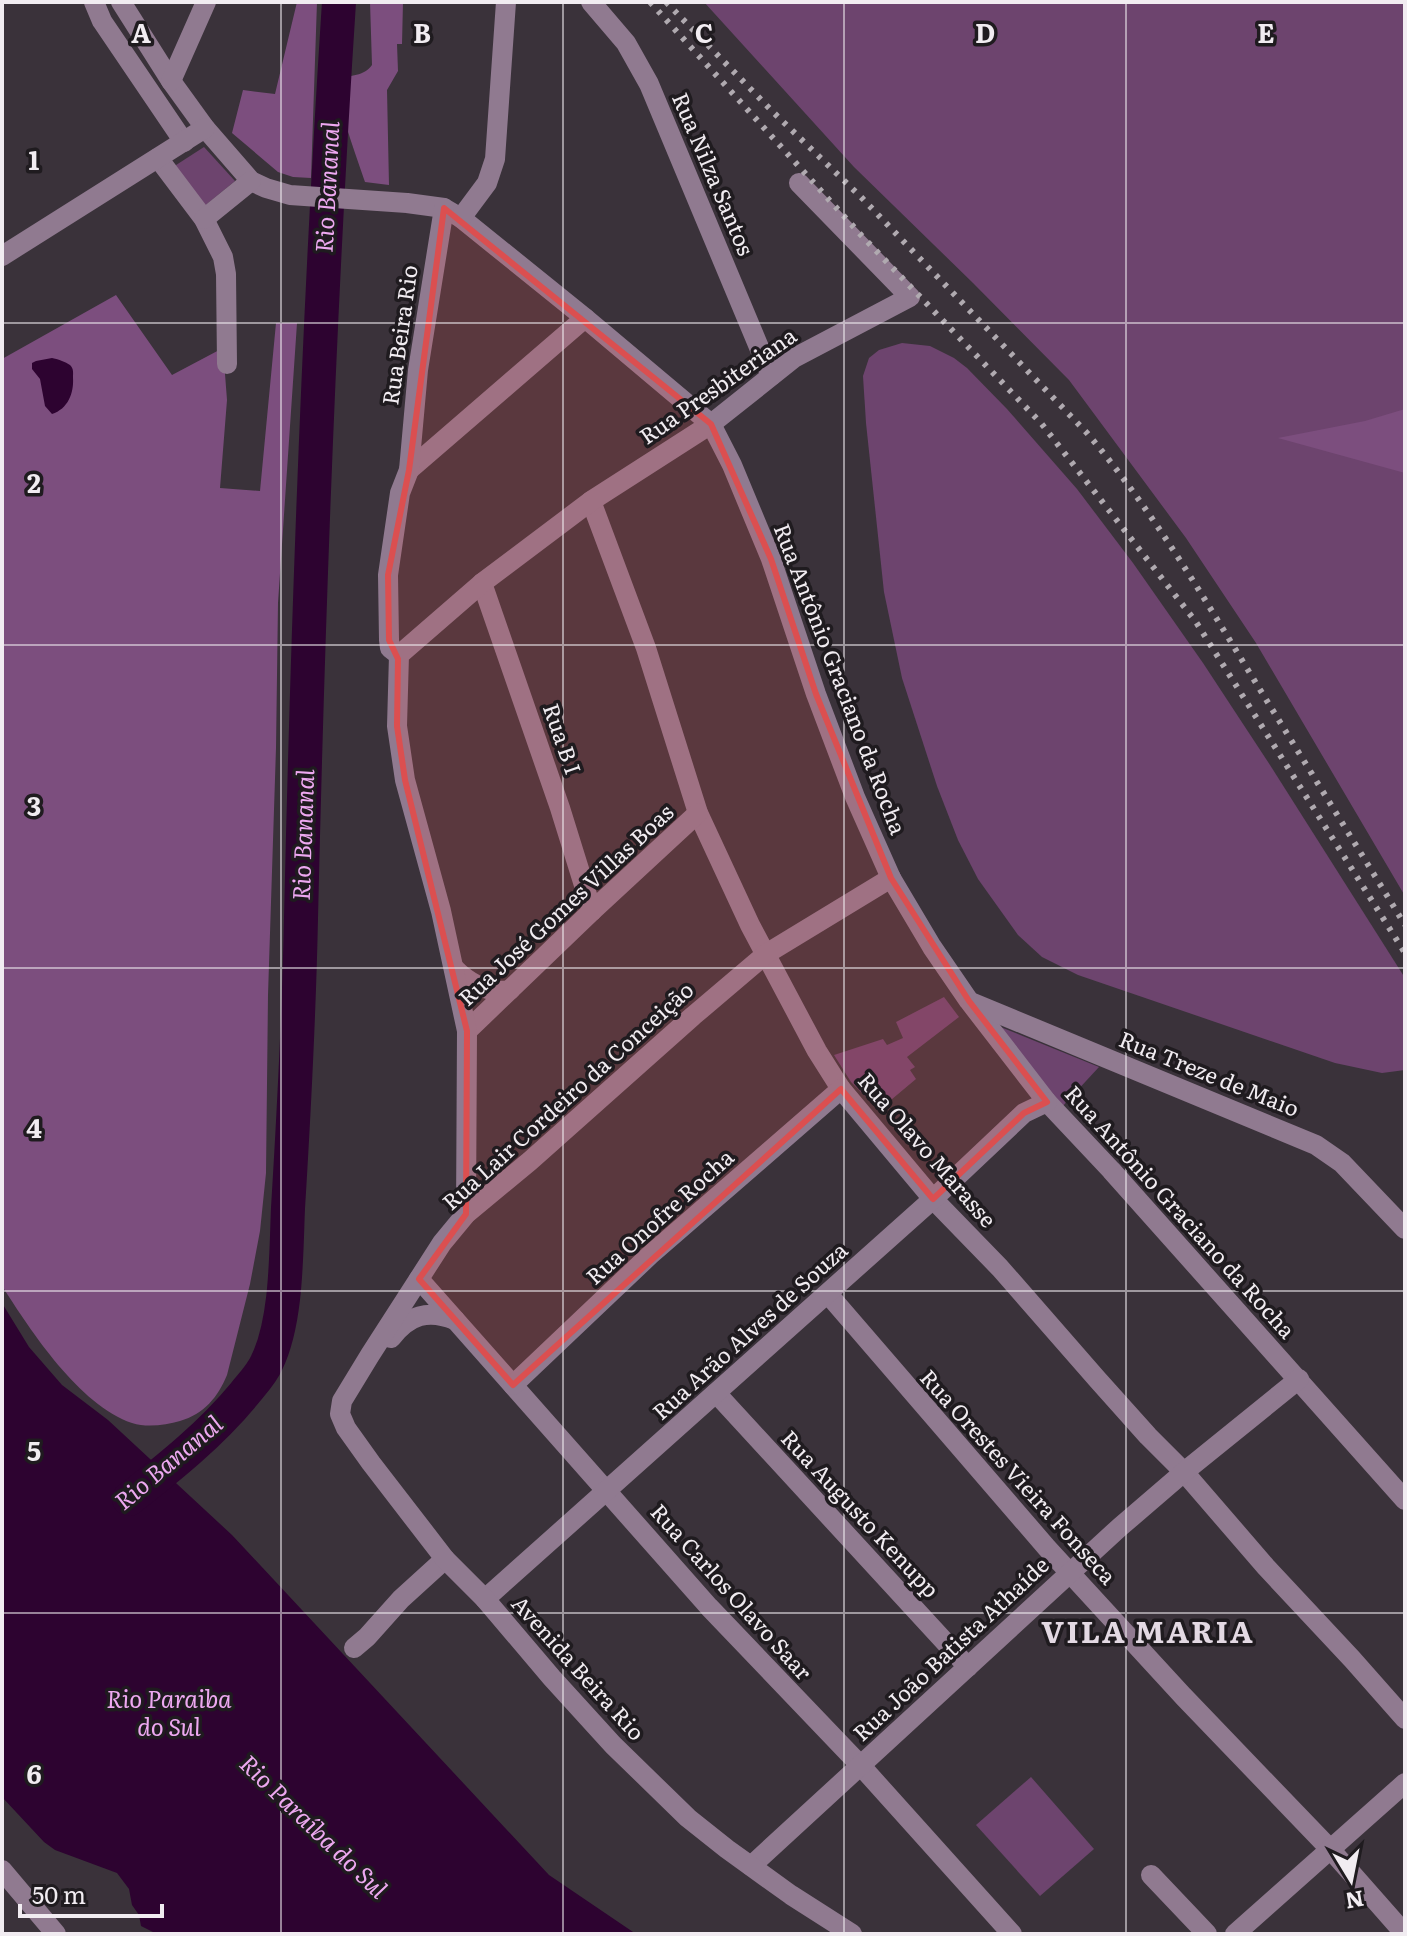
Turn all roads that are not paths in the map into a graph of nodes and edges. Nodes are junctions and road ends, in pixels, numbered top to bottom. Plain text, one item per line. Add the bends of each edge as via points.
1 (94, 2) edge
2 (121, 2) edge
3 (206, 2) edge
4 (506, 2) edge
5 (591, 2) edge
6 (171, 81) junction
7 (205, 128) junction
8 (184, 142) junction
9 (158, 158) junction
10 (251, 181) junction
11 (799, 183) dead end
12 (453, 213) junction
13 (204, 219) junction
14 (2, 256) edge
15 (585, 318) junction
16 (227, 364) dead end
17 (771, 376) junction
18 (711, 424) junction
19 (409, 470) junction
20 (591, 501) junction
21 (482, 583) junction
22 (399, 655) junction
23 (698, 813) junction
24 (891, 878) junction
25 (592, 911) junction
26 (766, 954) junction
27 (454, 968) junction
28 (510, 990) junction
29 (969, 1001) junction
30 (467, 1031) junction
31 (841, 1089) junction
32 (1047, 1102) junction
33 (933, 1199) junction
34 (466, 1214) junction
35 (1405, 1229) edge
36 (419, 1279) junction
37 (828, 1294) junction
38 (455, 1320) junction
39 (1299, 1379) junction
40 (355, 1381) junction
41 (513, 1385) junction
42 (716, 1393) junction
43 (1184, 1472) junction
44 (607, 1491) junction
45 (1405, 1500) edge
46 (445, 1559) junction
47 (1070, 1572) junction
48 (485, 1599) junction
49 (354, 1648) dead end
50 (968, 1667) junction
51 (1405, 1719) edge
52 (861, 1766) junction
53 (1405, 1783) edge
54 (1331, 1850) junction
55 (751, 1866) junction
56 (2, 1870) edge
57 (1151, 1875) dead end
58 (56, 1934) edge
59 (852, 1934) edge
60 (1012, 1934) edge
61 (1207, 1934) edge
62 (1235, 1934) edge
63 (1405, 1934) edge

1 - 8 street
2 - 6 street
3 - 6 street
4 - 12 street via 495,159 487,183
5 - 17 street, Rua Nilza Santos via 626,43 649,84
6 - 7 street
7 - 8 street
7 - 10 street
8 - 9 street
9 - 13 street
9 - 14 street
10 - 12 street via 290,195 407,203
10 - 13 street
11 - 17 street, Rua Presbiteriana via 910,297 794,358
12 - 15 street, Rua Antônio Graciano da Rocha
12 - 19 street, Rua Beira Rio via 418,370
13 - 16 street via 225,266
15 - 18 street, Rua Antônio Graciano da Rocha
15 - 19 street
17 - 18 street, Rua Presbiteriana
18 - 20 street, Rua Presbiteriana
18 - 24 street, Rua Antônio Graciano da Rocha via 771,559 816,694
19 - 22 street via 400,493 388,575 390,648
20 - 21 street, Rua Presbiteriana
20 - 23 street, Rua Olavo Marasse via 646,648
21 - 22 street, Rua Presbiteriana
21 - 25 street, Rua B I
22 - 27 street via 397,726 405,780
23 - 25 street, Rua José Gomes Villas Boas
23 - 26 street, Rua Olavo Marasse
24 - 26 street, Rua Lair Cordeiro da Conceição
24 - 29 street, Rua Antônio Graciano da Rocha
25 - 28 street, Rua José Gomes Villas Boas
26 - 31 street, Rua Olavo Marasse
26 - 34 street, Rua Lair Cordeiro da Conceição
27 - 28 street via 480,987
27 - 30 street
28 - 30 street, Rua José Gomes Villas Boas
29 - 32 street, Rua Antônio Graciano da Rocha
29 - 35 street, Rua Treze de Maio via 1316,1145 1342,1163
30 - 34 street
31 - 33 street, Rua Olavo Marasse
31 - 41 street, Rua Onofre Rocha via 650,1255
32 - 33 street, Rua Arão Alves de Souza via 1024,1113
32 - 39 street, Rua Antônio Graciano da Rocha
33 - 37 street, Rua Arão Alves de Souza
33 - 43 street, Rua Olavo Marasse
34 - 36 street, Rua Lair Cordeiro da Conceição
36 - 38 street, Rua Carlos Olavo Saar
36 - 40 street, Rua Lair Cordeiro da Conceição
37 - 42 street, Rua Arão Alves de Souza
37 - 47 street, Rua Orestes Vieira Fonseca
38 - 40 street via 432,1313 407,1322
38 - 41 street, Rua Carlos Olavo Saar
39 - 43 street, Rua João Batista Athaíde
39 - 45 street, Rua Antônio Graciano da Rocha
40 - 46 street, Avenida Beira Rio via 342,1401 342,1420
41 - 44 street, Rua Carlos Olavo Saar
42 - 44 street, Rua Arão Alves de Souza
42 - 50 street, Rua Augusto Kenupp
43 - 47 street, Rua João Batista Athaíde
43 - 51 street, Rua Olavo Marasse
44 - 48 street, Rua Arão Alves de Souza
44 - 52 street, Rua Carlos Olavo Saar
46 - 48 street, Avenida Beira Rio
46 - 49 street
47 - 50 street, Rua João Batista Athaíde
47 - 54 street, Rua Orestes Vieira Fonseca
48 - 55 street, Avenida Beira Rio via 649,1781
50 - 52 street, Rua João Batista Athaíde
52 - 55 street, Rua João Batista Athaíde
52 - 60 street, Rua Carlos Olavo Saar
53 - 54 street
54 - 62 street
54 - 63 street, Rua Orestes Vieira Fonseca
55 - 59 street, Avenida Beira Rio
56 - 58 street
57 - 61 street

